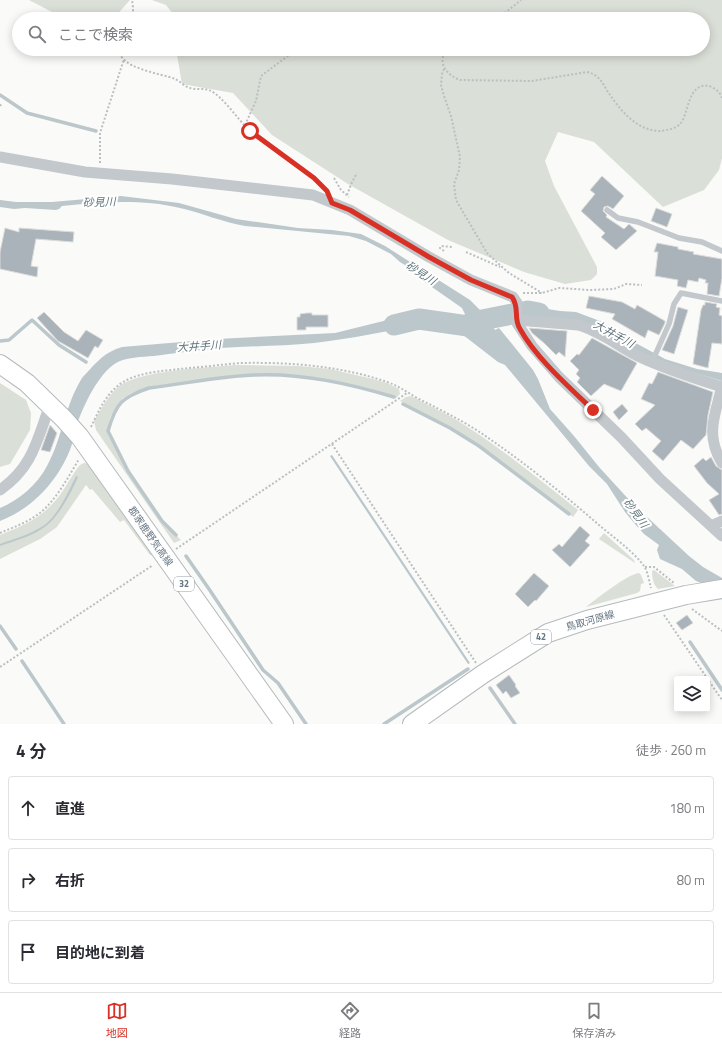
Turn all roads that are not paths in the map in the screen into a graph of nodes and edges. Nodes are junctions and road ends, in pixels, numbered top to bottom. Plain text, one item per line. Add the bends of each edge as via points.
1 (0, 158) edge
2 (607, 210) dead end
3 (722, 251) edge
4 (722, 301) edge
5 (517, 318) junction
6 (652, 362) junction
7 (0, 364) edge
8 (722, 387) edge
9 (50, 405) junction
10 (722, 463) edge
11 (0, 490) edge
12 (722, 521) edge
13 (711, 526) junction
14 (722, 536) edge
15 (722, 589) edge
16 (284, 724) edge
17 (412, 724) edge

1 - 5 street via 85,172 313,195 353,212 455,272 514,299
2 - 3 lane via 618,218 638,222 679,238 702,242
4 - 6 lane via 680,293
5 - 6 street via 582,326 599,332
5 - 13 street via 516,324 559,377 660,479
6 - 8 street
7 - 9 main road, 郡家鹿野気高線 / 32
8 - 10 street via 712,428 714,448
9 - 11 street via 31,457 17,476
9 - 16 main road, 郡家鹿野気高線 / 32 via 82,440
12 - 13 street
13 - 14 street
15 - 17 main road, 鳥取河原線 / 42 via 586,620 548,633 483,674

